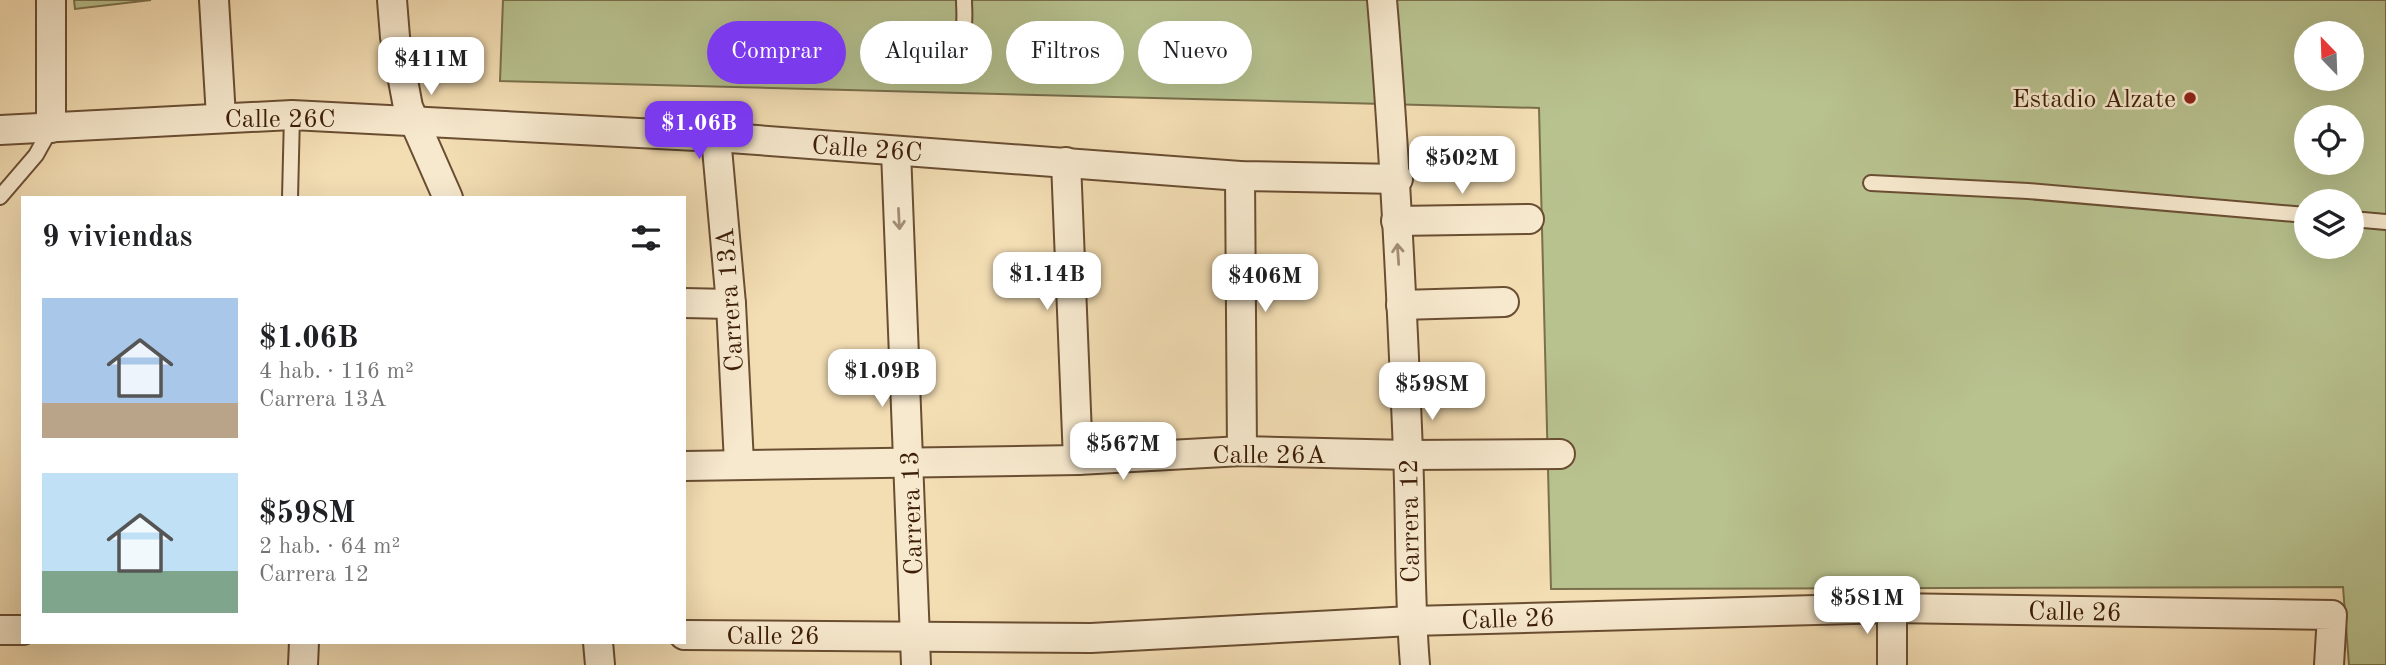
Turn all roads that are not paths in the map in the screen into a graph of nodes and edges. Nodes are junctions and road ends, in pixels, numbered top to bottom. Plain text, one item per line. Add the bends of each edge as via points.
1 (51, 0) edge
2 (214, 0) edge
3 (392, 0) edge
4 (964, 0) edge
5 (1382, 0) edge
6 (963, 21) edge
7 (292, 116) junction
8 (221, 117) junction
9 (414, 121) junction
10 (51, 128) junction
11 (0, 130) edge
12 (716, 137) junction
13 (896, 151) junction
14 (1066, 162) junction
15 (1240, 176) junction
16 (1398, 179) junction
17 (1871, 183) dead end
18 (290, 196) edge
19 (447, 196) edge
20 (0, 197) edge
21 (2294, 214) edge
22 (1529, 219) dead end
23 (2364, 220) edge
24 (1396, 221) junction
25 (2386, 222) edge
26 (1504, 302) dead end
27 (686, 303) edge
28 (731, 304) junction
29 (1401, 305) junction
30 (1242, 452) junction
31 (1560, 454) dead end
32 (1409, 455) junction
33 (1077, 460) junction
34 (909, 462) junction
35 (739, 463) junction
36 (686, 466) edge
37 (1892, 608) junction
38 (1411, 621) junction
39 (0, 630) edge
40 (21, 630) edge
41 (686, 635) edge
42 (915, 635) junction
43 (304, 644) edge
44 (598, 644) edge
45 (303, 665) edge
46 (600, 665) edge
47 (916, 665) edge
48 (1415, 665) edge
49 (1892, 665) edge
50 (2329, 665) edge

1 - 10 street
2 - 8 street
3 - 9 street via 395,37
4 - 6 lane
5 - 16 street, Carrera 12
7 - 8 street, Calle 26C
7 - 9 street, Calle 26C
7 - 18 lane
8 - 10 street, Calle 26C
9 - 12 street, Calle 26C
9 - 19 street
10 - 11 street, Calle 26C
10 - 20 lane via 37,155
12 - 13 street, Calle 26C
12 - 28 street, Carrera 13A
13 - 14 street, Calle 26C
13 -> 34 street, Carrera 13
14 - 15 street, Calle 26C
14 - 33 street
15 - 16 street, Calle 26C
15 - 30 street
16 - 24 street, Carrera 12
17 - 21 lane
22 - 24 street
23 - 25 lane
29 -> 24 street, Carrera 12
26 - 29 street
27 - 28 street
28 - 35 street, Carrera 13A
29 - 32 street, Carrera 12
30 - 32 street, Calle 26A
30 - 33 street, Calle 26A
31 - 32 street, Calle 26A
32 - 38 street, Carrera 12
33 - 34 street, Calle 26A
34 - 35 street, Calle 26A
34 - 42 street, Carrera 13
35 - 36 street, Calle 26A
37 - 38 street, Calle 26
37 - 49 street
37 - 50 street, Calle 26 via 2332,615
38 - 42 street, Calle 26 via 1091,638
38 - 48 street, Carrera 12
39 - 40 street
41 - 42 street, Calle 26
42 - 47 street, Carrera 13
43 - 45 street
44 - 46 street

